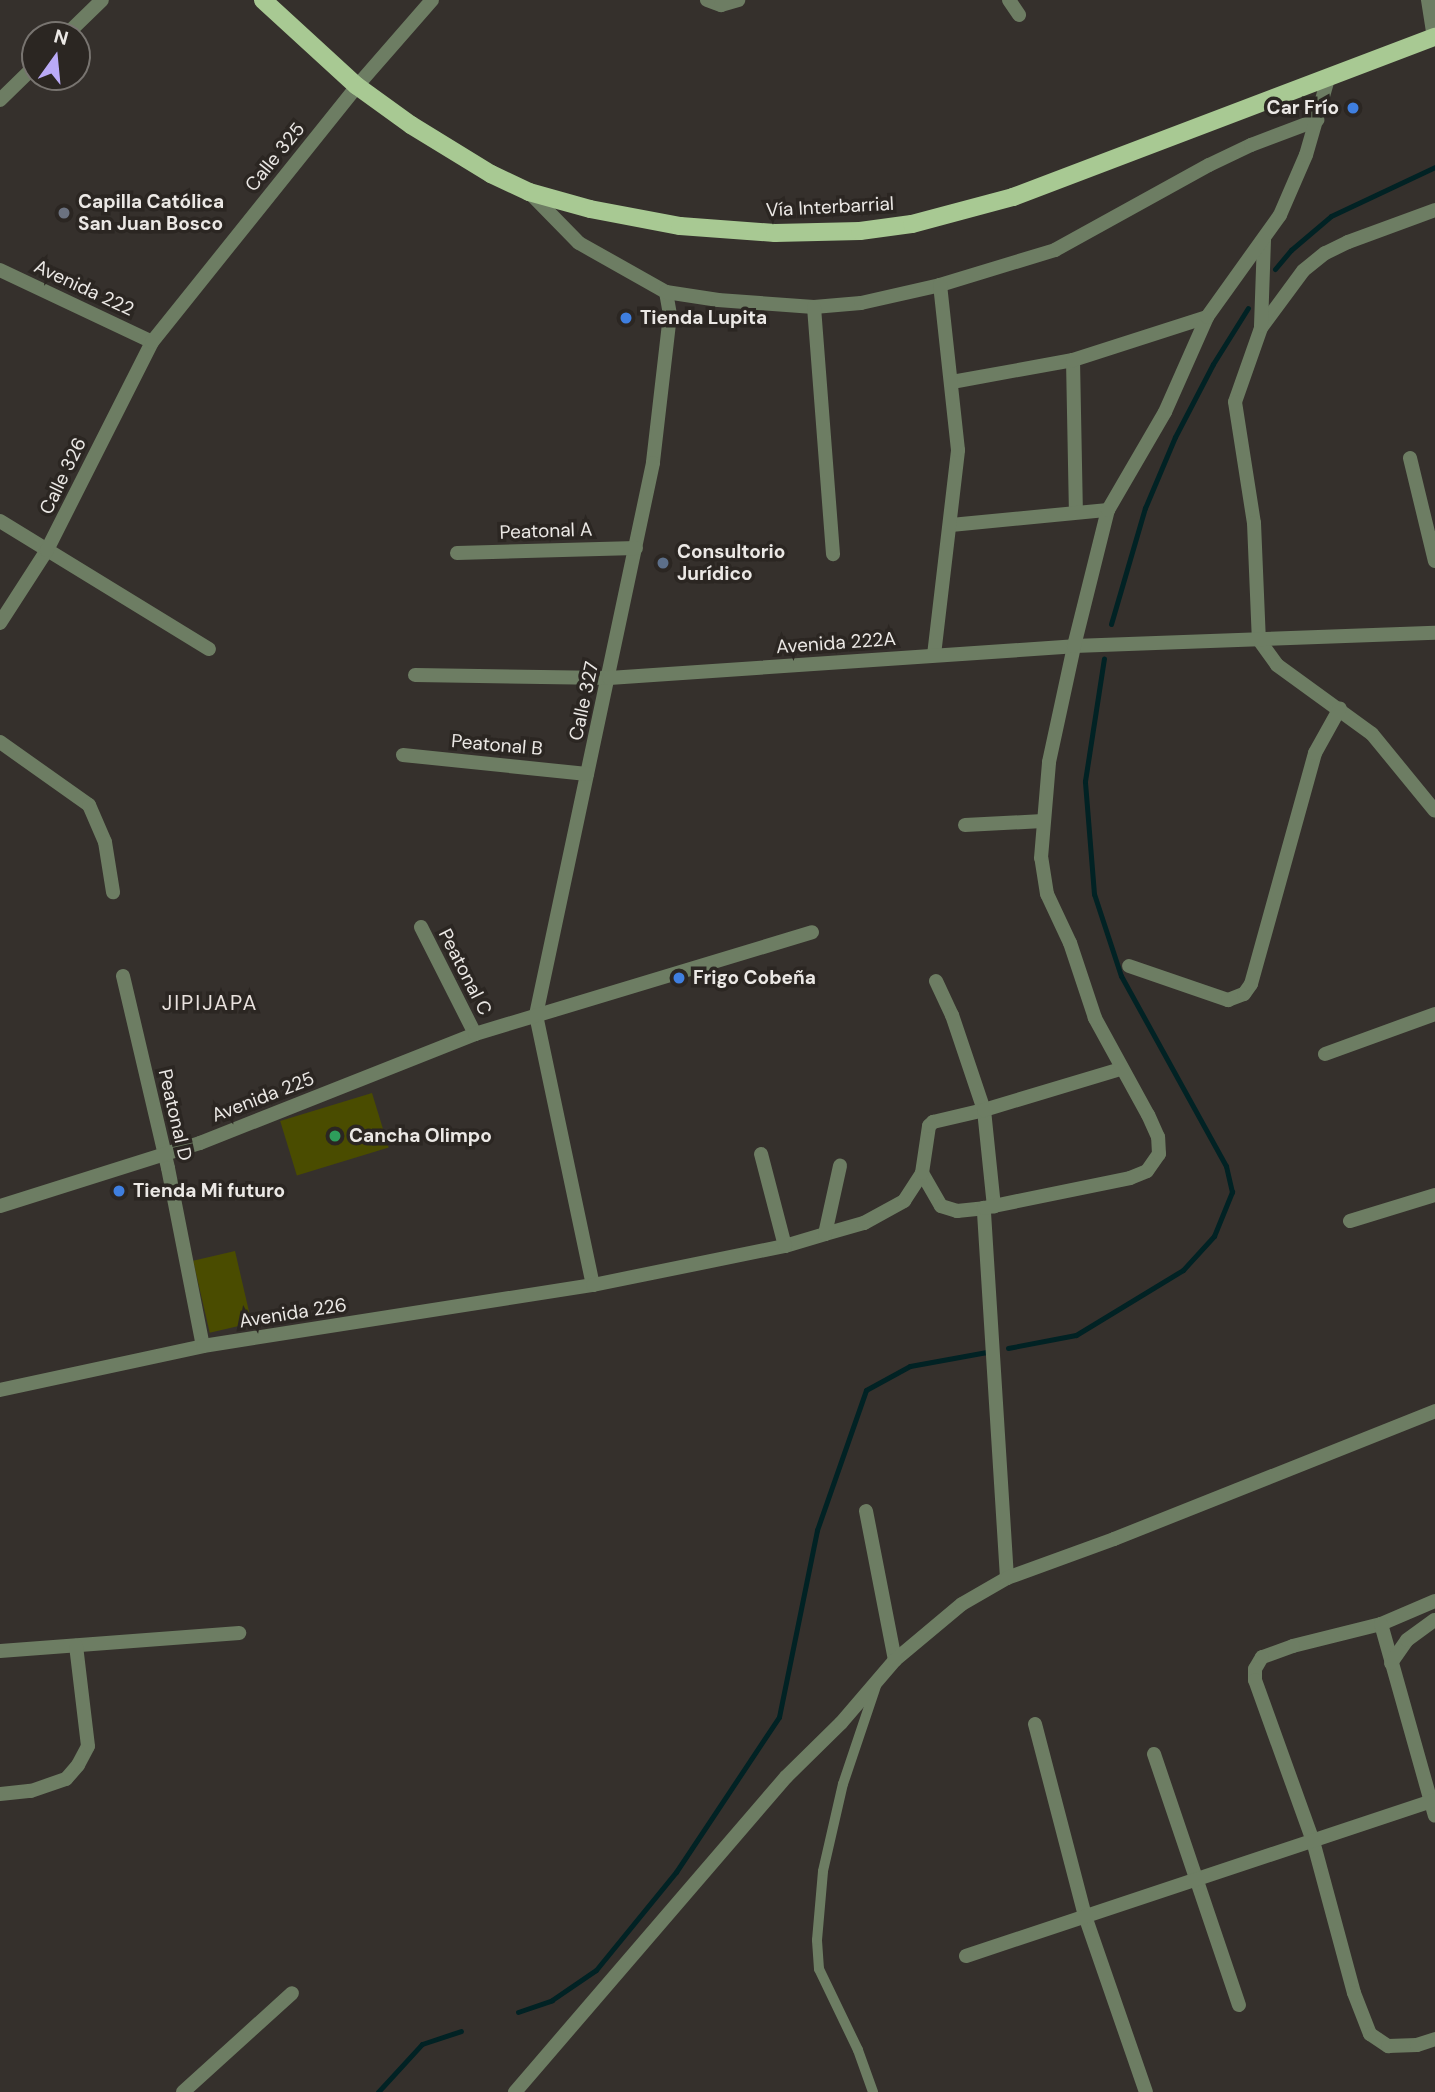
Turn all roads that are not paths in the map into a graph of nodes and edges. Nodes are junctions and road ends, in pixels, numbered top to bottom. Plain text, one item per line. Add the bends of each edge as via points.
1 (102, 0) edge
2 (263, 0) edge
3 (432, 0) edge
4 (707, 0) edge
5 (738, 0) edge
6 (1009, 0) edge
7 (1428, 0) edge
8 (1019, 15) dead end
9 (80, 21) edge
10 (1435, 38) edge
11 (1328, 79) junction
12 (21, 80) edge
13 (357, 86) junction
14 (0, 100) edge
15 (1317, 120) junction
16 (529, 192) junction
17 (1435, 210) edge
18 (1264, 239) junction
19 (0, 270) edge
20 (940, 285) junction
21 (666, 292) junction
22 (814, 307) junction
23 (1208, 317) junction
24 (1261, 328) junction
25 (152, 342) junction
26 (1073, 360) junction
27 (952, 382) junction
28 (1410, 458) dead end
29 (1108, 510) junction
30 (1076, 512) junction
31 (0, 521) edge
32 (951, 525) junction
33 (1432, 536) edge
34 (636, 548) junction
35 (47, 550) junction
36 (457, 553) dead end
37 (833, 554) dead end
38 (1435, 561) edge
39 (0, 623) edge
40 (1435, 633) edge
41 (1259, 640) junction
42 (1074, 646) junction
43 (209, 649) dead end
44 (934, 655) junction
45 (415, 675) dead end
46 (609, 678) junction
47 (1340, 708) junction
48 (0, 742) edge
49 (402, 755) dead end
50 (587, 774) junction
51 (1435, 811) edge
52 (1043, 821) junction
53 (965, 825) dead end
54 (113, 892) dead end
55 (421, 927) dead end
56 (812, 932) dead end
57 (1129, 966) dead end
58 (123, 976) dead end
59 (936, 981) dead end
60 (1435, 1014) edge
61 (536, 1015) junction
62 (475, 1034) junction
63 (1325, 1054) dead end
64 (1121, 1069) junction
65 (984, 1110) junction
66 (164, 1154) junction
67 (761, 1154) dead end
68 (840, 1166) dead end
69 (922, 1173) junction
70 (1435, 1195) edge
71 (0, 1206) edge
72 (989, 1207) junction
73 (1350, 1221) dead end
74 (825, 1234) junction
75 (785, 1246) junction
76 (593, 1285) junction
77 (203, 1346) junction
78 (0, 1390) edge
79 (1435, 1411) edge
80 (866, 1511) dead end
81 (1007, 1578) junction
82 (1435, 1601) edge
83 (1435, 1620) edge
84 (1381, 1624) junction
85 (239, 1633) dead end
86 (76, 1646) junction
87 (0, 1651) edge
88 (895, 1660) junction
89 (1391, 1663) junction
90 (879, 1677) junction
91 (1035, 1724) dead end
92 (1154, 1754) dead end
93 (0, 1794) edge
94 (1433, 1806) edge
95 (1313, 1840) junction
96 (1197, 1879) junction
97 (1085, 1916) junction
98 (966, 1955) dead end
99 (292, 1993) dead end
100 (1239, 2005) dead end
101 (1435, 2039) edge
102 (183, 2092) edge
103 (515, 2092) edge
104 (873, 2092) edge
105 (1146, 2092) edge

1 - 9 street
2 - 13 main road, Vía Interbarrial
3 - 13 street, Calle 325
4 - 5 street via 721,5
6 - 8 street
7 - 10 street
10 - 11 main road, Vía Interbarrial
11 - 15 street
11 - 16 main road, Vía Interbarrial via 1013,197 912,224 806,233 733,231 636,218
12 - 14 street
13 - 16 main road, Vía Interbarrial via 453,152
13 - 25 street, Calle 325
15 - 18 street via 1294,185
15 - 20 street via 1209,165 1055,250
16 - 21 street via 579,243
17 - 24 street via 1325,253 1283,294
18 - 23 street
18 - 24 street
19 - 25 street, Avenida 222
20 - 22 street via 861,303
20 - 27 street
21 - 22 street
21 - 34 street, Calle 327 via 670,314 665,383
22 - 37 street
23 - 26 street
23 - 29 street via 1165,412
24 - 41 street via 1235,402 1254,523
25 - 35 street, Calle 326
26 - 27 street
26 - 30 street
27 - 32 street via 958,450
28 - 33 street
29 - 30 street
29 - 42 street
30 - 32 street
31 - 35 street
32 - 44 street
33 - 38 street
34 - 36 street, Peatonal A
34 - 46 street, Calle 327
35 - 39 street, Calle 326
35 - 43 street
40 - 41 street, Avenida 222A
41 - 42 street, Avenida 222A
41 - 47 street via 1277,665
42 - 44 street, Avenida 222A
42 - 52 street via 1049,762
44 - 46 street, Avenida 222A
45 - 46 street, Avenida 222A
46 - 50 street, Calle 327
47 - 51 street via 1372,734
47 - 57 street via 1315,753 1251,984 1244,994 1228,1000
48 - 54 street via 89,805 105,842
49 - 50 street, Peatonal B
50 - 61 street, Calle 327
52 - 53 street
52 - 64 street via 1041,858 1047,894 1070,943 1094,1018
55 - 62 street, Peatonal C
56 - 61 street, Avenida 225
58 - 66 street, Peatonal D
59 - 65 street
60 - 63 street
61 - 62 street, Avenida 225
61 - 76 street, Calle 327
62 - 66 street, Avenida 225
64 - 65 street
64 - 72 street via 1158,1137 1159,1154 1147,1171
65 - 69 street via 929,1126
65 - 72 street
66 - 71 street, Avenida 225
66 - 77 street, Peatonal D
67 - 75 street
68 - 74 street
69 - 72 street via 941,1206 957,1211
69 - 74 street, Avenida 226 via 904,1201 887,1213
70 - 73 street
72 - 81 street
74 - 75 street, Avenida 226
75 - 76 street, Avenida 226
76 - 77 street, Avenida 226
77 - 78 street, Avenida 226
79 - 81 street
80 - 88 street
81 - 88 street via 962,1604
82 - 84 street
83 - 89 street via 1407,1640
84 - 89 street
84 - 95 street via 1272,1653 1262,1657 1255,1669 1255,1680
85 - 86 street
86 - 87 street
86 - 93 street via 88,1746 66,1779 31,1791
88 - 90 street
89 - 94 street
90 - 103 street via 841,1723 786,1777
90 - 104 lane via 843,1784 823,1871 817,1940 819,1969
91 - 97 street
92 - 96 street
94 - 95 street
95 - 96 street
95 - 101 street via 1354,1993 1370,2034 1388,2046
96 - 97 street
96 - 100 street
97 - 98 street
97 - 105 street
99 - 102 street

